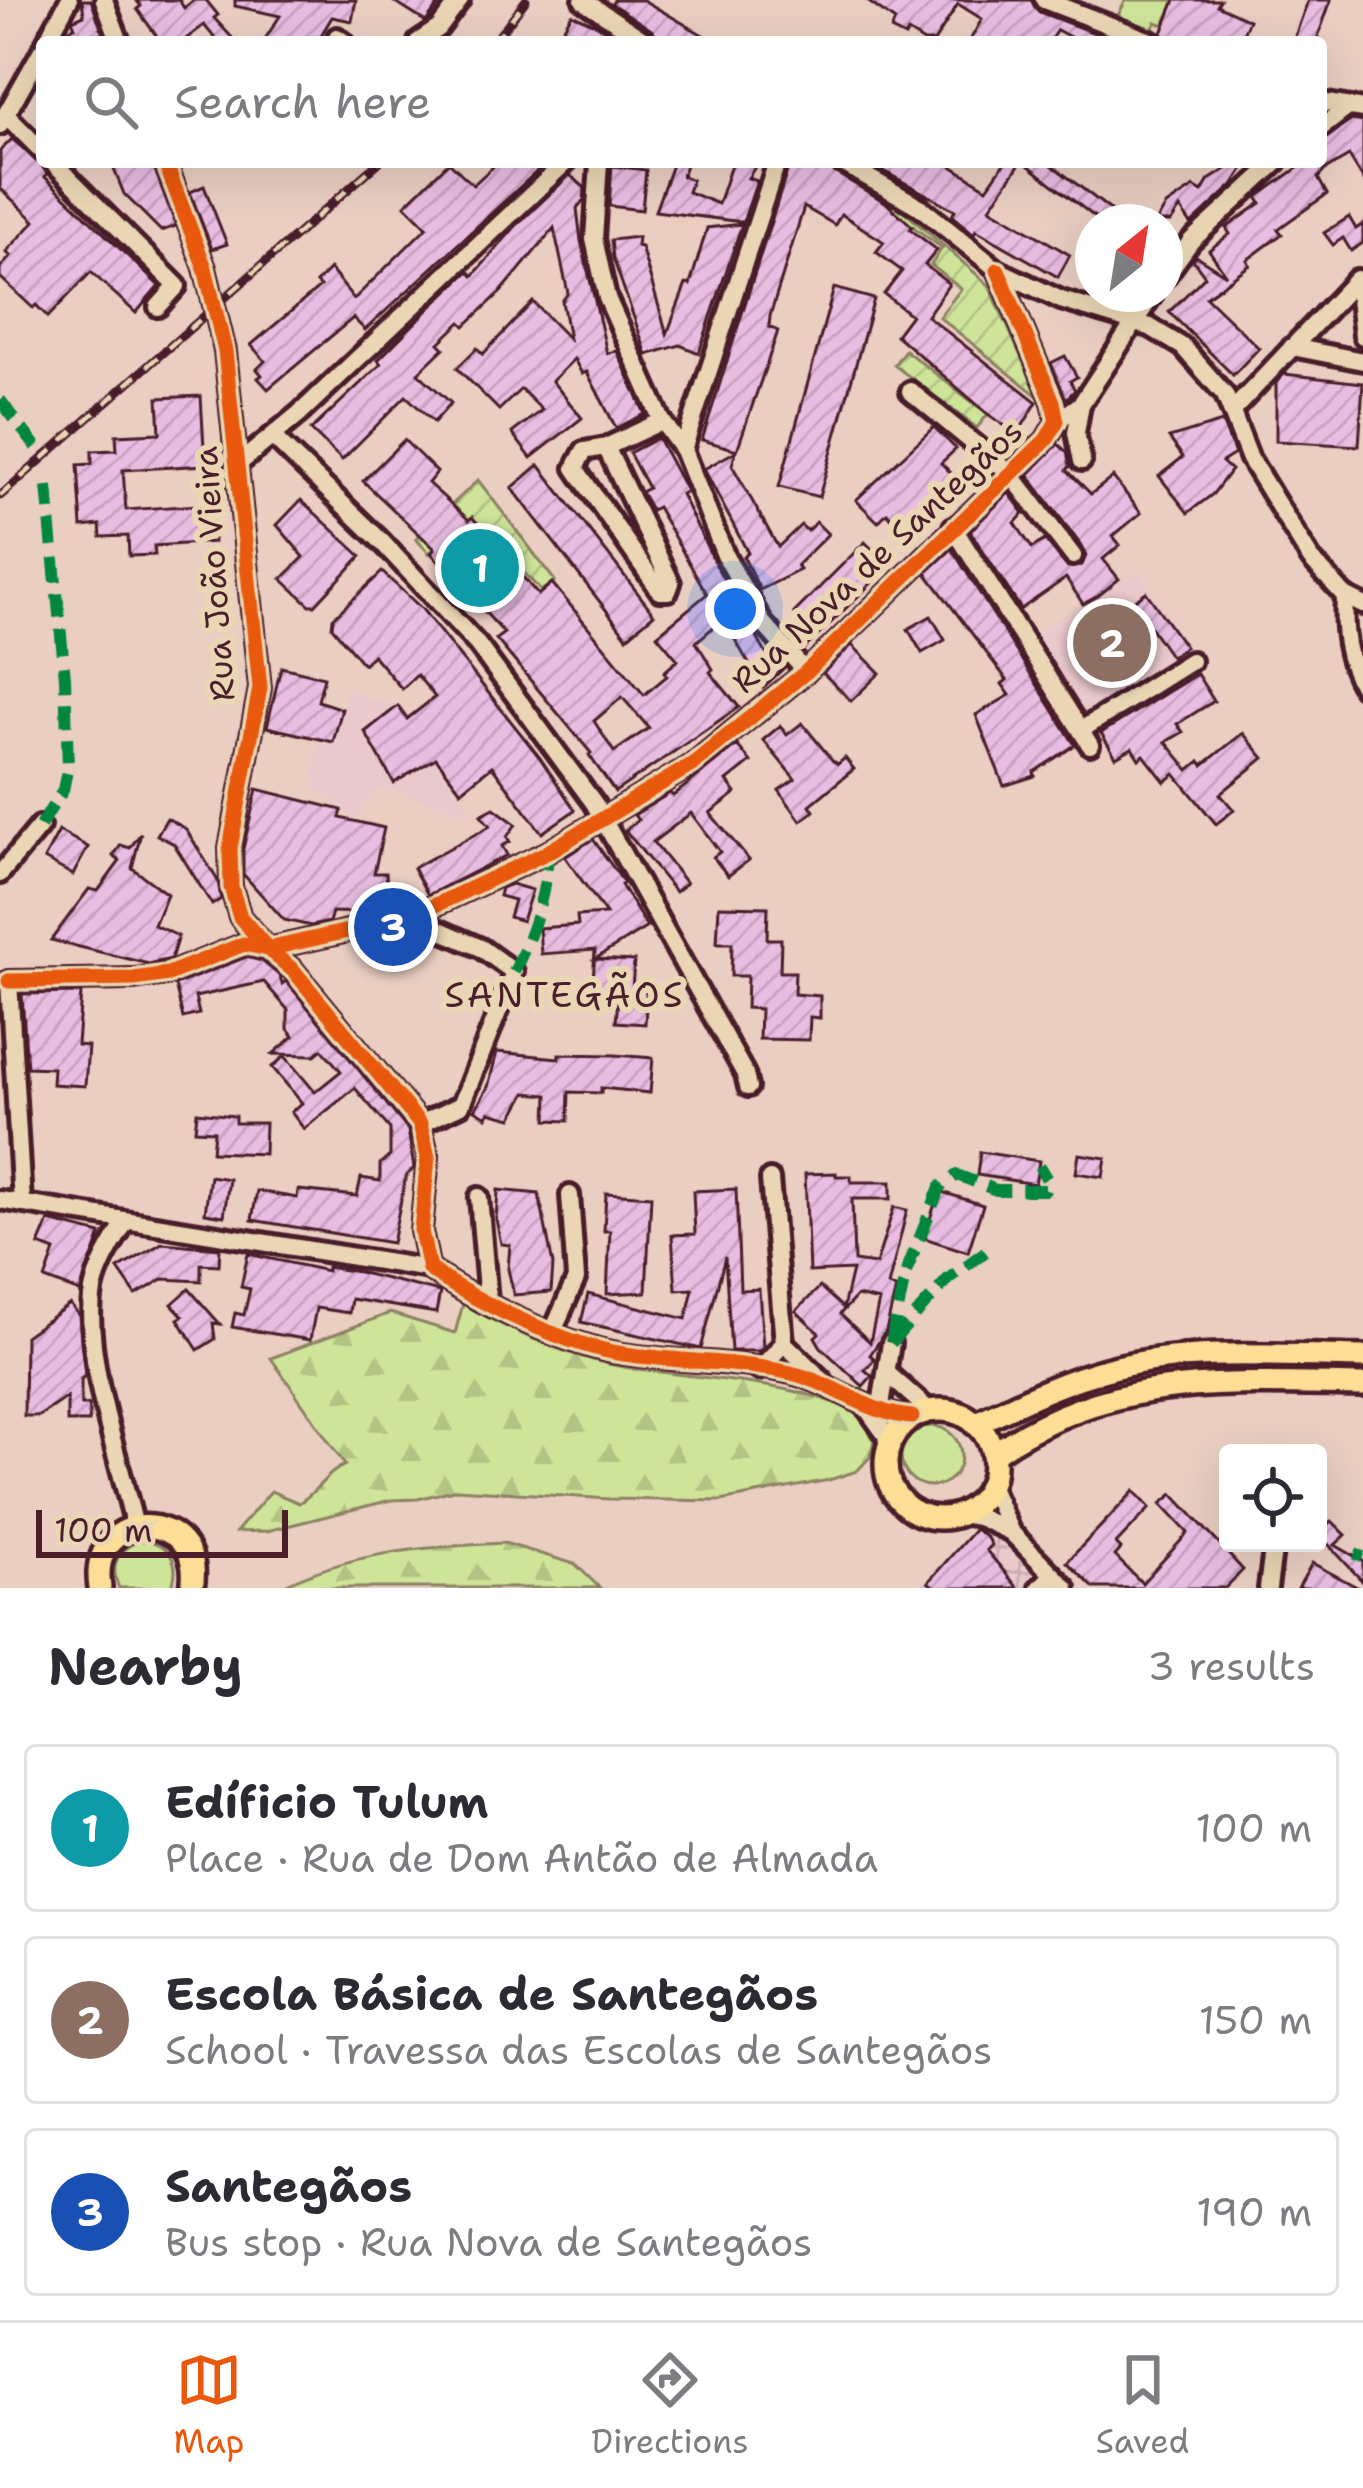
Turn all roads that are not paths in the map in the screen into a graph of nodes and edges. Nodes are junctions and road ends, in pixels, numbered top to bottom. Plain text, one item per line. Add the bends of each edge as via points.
1 (69, 0) edge
2 (104, 0) edge
3 (460, 0) edge
4 (1044, 0) edge
5 (591, 2) edge
6 (49, 36) edge
7 (118, 36) edge
8 (427, 36) edge
9 (637, 36) edge
10 (1137, 36) edge
11 (36, 60) edge
12 (1355, 109) edge
13 (3, 120) edge
14 (1327, 125) edge
15 (36, 146) edge
16 (59, 168) edge
17 (167, 168) edge
18 (560, 168) edge
19 (599, 168) edge
20 (775, 168) edge
21 (852, 168) edge
22 (1271, 168) edge
23 (1183, 253) edge
24 (998, 270) junction
25 (158, 307) dead end
26 (1139, 312) edge
27 (1131, 323) junction
28 (1363, 336) edge
29 (1292, 347) junction
30 (1363, 361) edge
31 (910, 391) dead end
32 (1081, 404) junction
33 (1232, 411) junction
34 (662, 421) junction
35 (1057, 421) junction
36 (273, 436) junction
37 (606, 447) junction
38 (683, 450) junction
39 (1082, 461) dead end
40 (236, 466) junction
41 (1010, 473) junction
42 (953, 527) junction
43 (1073, 556) dead end
44 (1345, 596) junction
45 (1363, 605) edge
46 (1191, 661) dead end
47 (806, 672) junction
48 (1363, 688) edge
49 (602, 817) junction
50 (40, 826) dead end
51 (0, 874) edge
52 (410, 917) junction
53 (268, 949) junction
54 (5, 976) edge
55 (748, 1087) dead end
56 (420, 1124) junction
57 (770, 1179) dead end
58 (570, 1195) dead end
59 (479, 1197) dead end
60 (0, 1200) edge
61 (22, 1203) junction
62 (126, 1221) junction
63 (429, 1269) junction
64 (488, 1301) junction
65 (552, 1333) junction
66 (784, 1342) junction
67 (891, 1343) dead end
68 (1363, 1357) edge
69 (759, 1370) junction
70 (888, 1374) junction
71 (828, 1385) junction
72 (1363, 1385) edge
73 (872, 1408) junction
74 (922, 1414) junction
75 (975, 1424) junction
76 (888, 1448) junction
77 (993, 1454) junction
78 (990, 1485) junction
79 (961, 1514) junction
80 (135, 1527) junction
81 (1010, 1532) junction
82 (1273, 1552) edge
83 (1053, 1584) edge
84 (100, 1588) edge
85 (191, 1588) edge
86 (1268, 1588) edge

1 - 6 street
2 - 7 street
3 - 8 street
4 - 10 street
5 - 9 street
11 - 13 street
12 - 14 street
13 - 15 street
16 - 25 street via 177,286
17 - 40 street, Rua João Vieira, bridge via 225,351
18 - 36 street
19 - 34 street via 599,268
20 - 38 street
21 - 24 street via 920,207
22 - 23 street
24 - 27 street
24 - 35 street, Rua Nova de Santegãos
26 - 27 street
27 - 32 street
27 - 33 street via 1183,347
28 - 29 street via 1357,279
29 - 30 street
29 - 33 street
31 - 41 street
32 - 35 street
32 - 39 street
33 - 44 street via 1283,516
34 - 37 street
34 - 38 street
35 - 41 street, Rua Nova de Santegãos
36 - 40 street
36 - 49 street via 477,644
37 - 37 street via 584,451 575,468 660,591 668,591
38 - 47 street via 762,622
40 - 53 street, Rua João Vieira via 260,688 229,872 236,908
41 - 42 street, Rua Nova de Santegãos
41 - 43 street
42 - 46 street via 1085,738
42 - 47 street, Rua Nova de Santegãos
44 - 45 street
44 - 48 street via 1350,667
47 - 49 street, Rua Nova de Santegãos via 693,764
49 - 52 street, Rua Nova de Santegãos via 548,852
49 - 55 street
50 - 51 street
52 - 53 street, Rua Nova de Santegãos
52 - 56 street via 514,972 461,1105
53 - 54 street, Rua Nova de Santegãos via 244,944 134,979
53 - 56 street, Rua João Vieira
54 - 61 street
56 - 63 street
57 - 66 street
58 - 65 street via 576,1279
59 - 64 street
60 - 61 street
61 - 62 street
62 - 63 street
62 - 80 street via 91,1299 102,1388
63 - 64 street
64 - 65 street
65 - 69 street via 620,1354
66 - 69 street
66 - 71 street
67 - 70 street
68 - 75 main road via 1238,1356 1117,1367
69 - 71 street
70 - 73 street
70 - 74 street
71 - 73 street
72 - 77 main road via 1155,1388 1063,1413
73 - 74 street
73 - 76 street
74 - 75 main road via 960,1414
74 - 76 main road
75 - 77 main road
76 - 79 main road via 886,1469 898,1499 928,1517
77 - 78 main road
78 - 79 main road
78 - 81 street
79 - 81 street
80 - 84 main road via 101,1556
80 - 85 main road via 163,1528 184,1545
81 - 83 street
82 - 86 street

